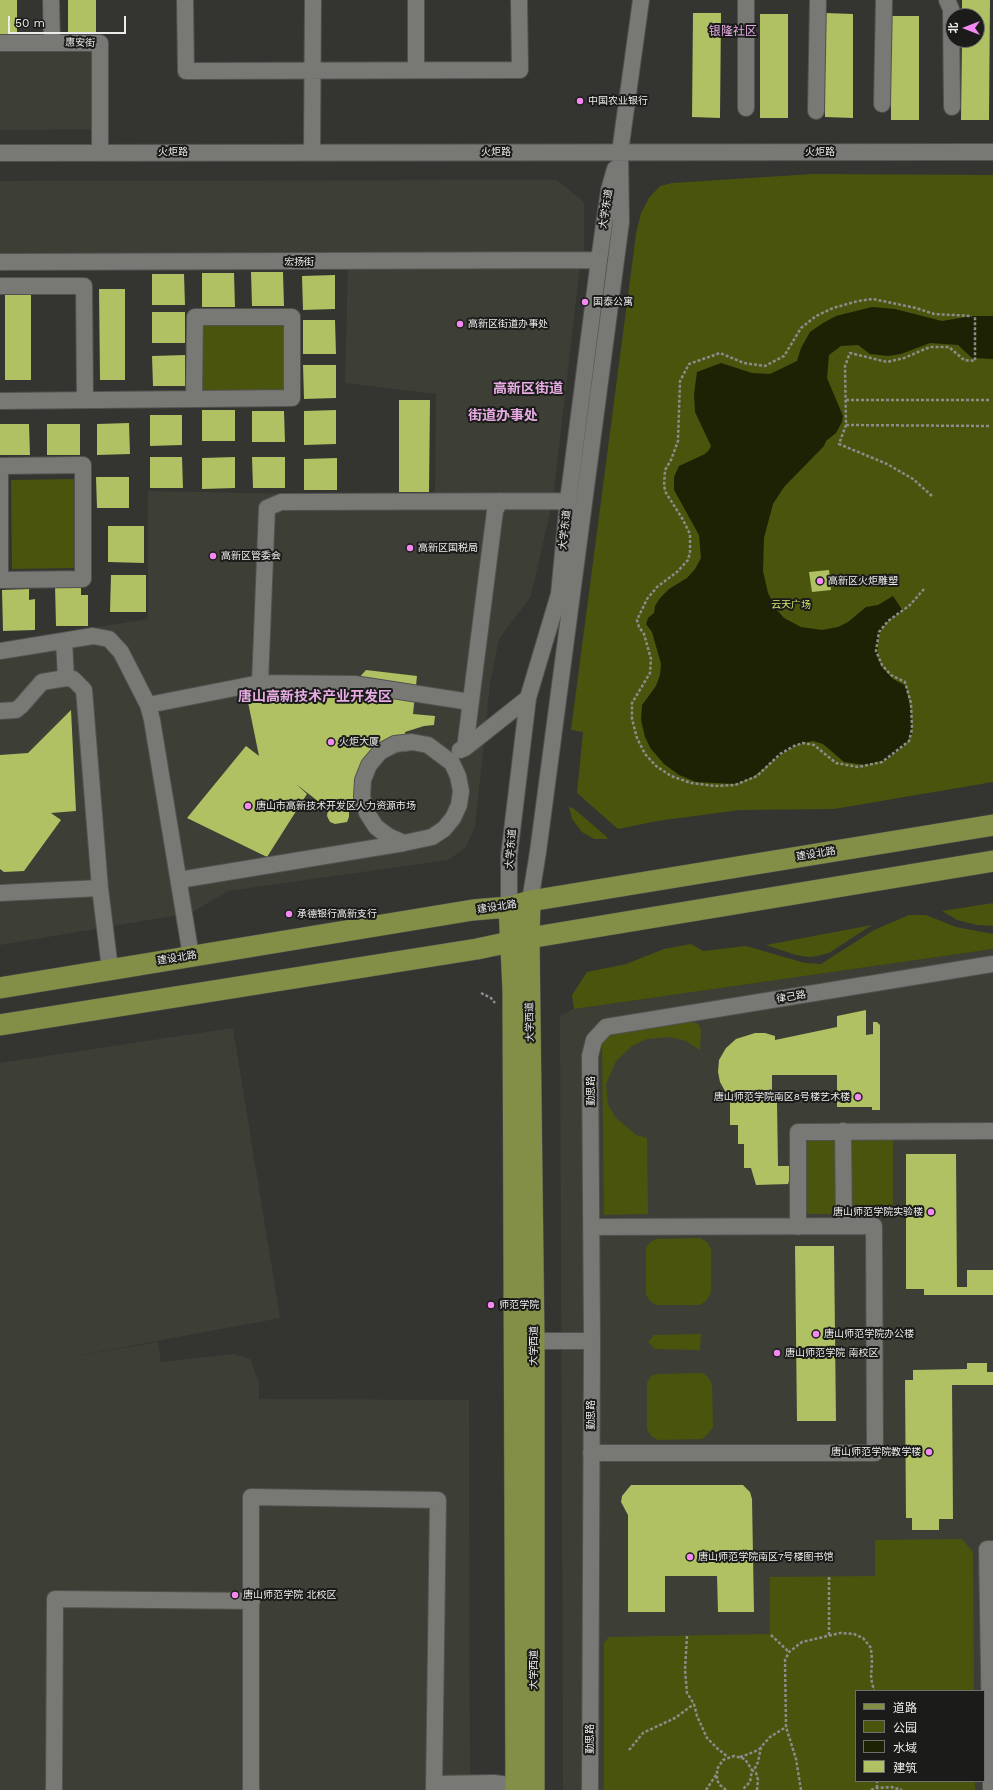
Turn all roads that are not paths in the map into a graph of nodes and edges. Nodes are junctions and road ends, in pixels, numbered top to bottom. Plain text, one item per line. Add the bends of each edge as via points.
1 (51, 0) edge
2 (186, 0) edge
3 (312, 0) edge
4 (416, 0) edge
5 (519, 0) edge
6 (641, 0) edge
7 (746, 0) edge
8 (818, 0) edge
9 (884, 0) edge
10 (947, 0) edge
11 (0, 43) edge
12 (52, 43) junction
13 (416, 70) junction
14 (312, 71) junction
15 (882, 104) dead end
16 (952, 107) dead end
17 (746, 108) dead end
18 (816, 111) dead end
19 (0, 152) edge
20 (100, 152) junction
21 (312, 152) junction
22 (620, 152) junction
23 (993, 152) edge
24 (598, 260) junction
25 (0, 262) edge
26 (0, 286) edge
27 (194, 398) junction
28 (85, 400) junction
29 (0, 401) edge
30 (0, 466) edge
31 (498, 506) junction
32 (568, 506) junction
33 (0, 580) edge
34 (64, 641) junction
35 (0, 652) edge
36 (66, 678) junction
37 (260, 683) junction
38 (528, 698) junction
39 (470, 702) junction
40 (148, 705) junction
41 (0, 711) edge
42 (465, 748) junction
43 (443, 756) junction
44 (993, 825) edge
45 (404, 843) junction
46 (993, 862) edge
47 (179, 880) junction
48 (100, 888) junction
49 (0, 892) edge
50 (530, 901) junction
51 (509, 907) junction
52 (520, 940) junction
53 (191, 956) junction
54 (993, 964) edge
55 (110, 969) junction
56 (0, 988) edge
57 (0, 1025) edge
58 (594, 1040) joint
59 (843, 1131) junction
60 (993, 1131) edge
61 (844, 1226) junction
62 (592, 1227) junction
63 (798, 1227) junction
64 (534, 1341) junction
65 (592, 1341) junction
66 (591, 1453) junction
67 (993, 1548) edge
68 (252, 1601) junction
69 (434, 1787) edge
70 (522, 1789) edge
71 (54, 1790) edge
72 (251, 1790) edge
73 (590, 1790) edge
74 (991, 1790) edge

1 - 12 street
2 - 14 street via 186,71
3 - 14 street
4 - 13 street
5 - 13 street via 520,70
6 - 22 street, 大学东道
7 - 17 street
8 - 18 street
9 - 15 street
10 - 16 street via 951,9
11 - 12 street, 惠安街
12 - 20 street, 惠安街 via 100,43
13 - 14 street
14 - 21 street
19 - 20 street, 火炬路
20 - 21 street, 火炬路
21 - 22 street, 火炬路
22 - 23 street, 火炬路
22 - 24 street, 大学东道 via 609,190
22 - 50 street, 大学东道 via 621,222
24 - 25 street, 宏扬街
24 - 32 street, 大学东道
26 - 28 street via 84,286
27 - 27 street via 195,317 292,317 292,398
27 - 28 street
28 - 29 street
30 - 33 street
30 - 33 street via 83,465 83,579
31 - 32 street
31 - 37 street via 280,502 267,508
31 - 39 street
32 - 38 street, 大学东道 via 559,594
34 - 35 street
34 - 36 street
34 - 40 street via 93,636 109,639 121,652
36 - 41 street via 42,682 16,710
36 - 48 street via 73,679 84,690
37 - 39 street via 354,684
37 - 40 street
38 - 42 street
38 - 51 street, 大学东道 via 509,856
39 - 42 street
40 - 47 street
42 - 43 street
43 - 45 street via 452,763 458,776 461,790 459,805 444,829 432,837
43 - 45 street via 428,745 412,742 395,744 380,752 369,765 363,780 362,797 366,813 376,827
44 - 50 main road, 建设北路
45 - 47 street
46 - 52 main road
47 - 53 street
48 - 49 street
48 - 55 street
50 - 51 main road, 建设北路
50 - 52 main road, 大学西道
51 - 52 main road, 大学西道
51 - 53 main road, 建设北路 via 473,910
52 - 57 main road
52 - 64 main road, 大学西道
52 - 70 main road, 大学西道 via 513,997
53 - 55 main road, 建设北路
54 - 58 street, 律己路 via 606,1026
55 - 56 main road, 建设北路
58 - 62 street, 勤思路 via 590,1056
59 - 60 street
59 - 61 street
59 - 63 street via 798,1132
61 - 63 street
61 - 66 street via 874,1226 875,1453
62 - 63 street
62 - 65 street, 勤思路
64 - 65 street
64 - 70 main road, 大学西道
65 - 66 street, 勤思路
66 - 73 street, 勤思路
67 - 74 street via 987,1548
68 - 69 street via 251,1497 438,1500
68 - 71 street via 55,1599
68 - 72 street
69 - 70 street via 494,1783

